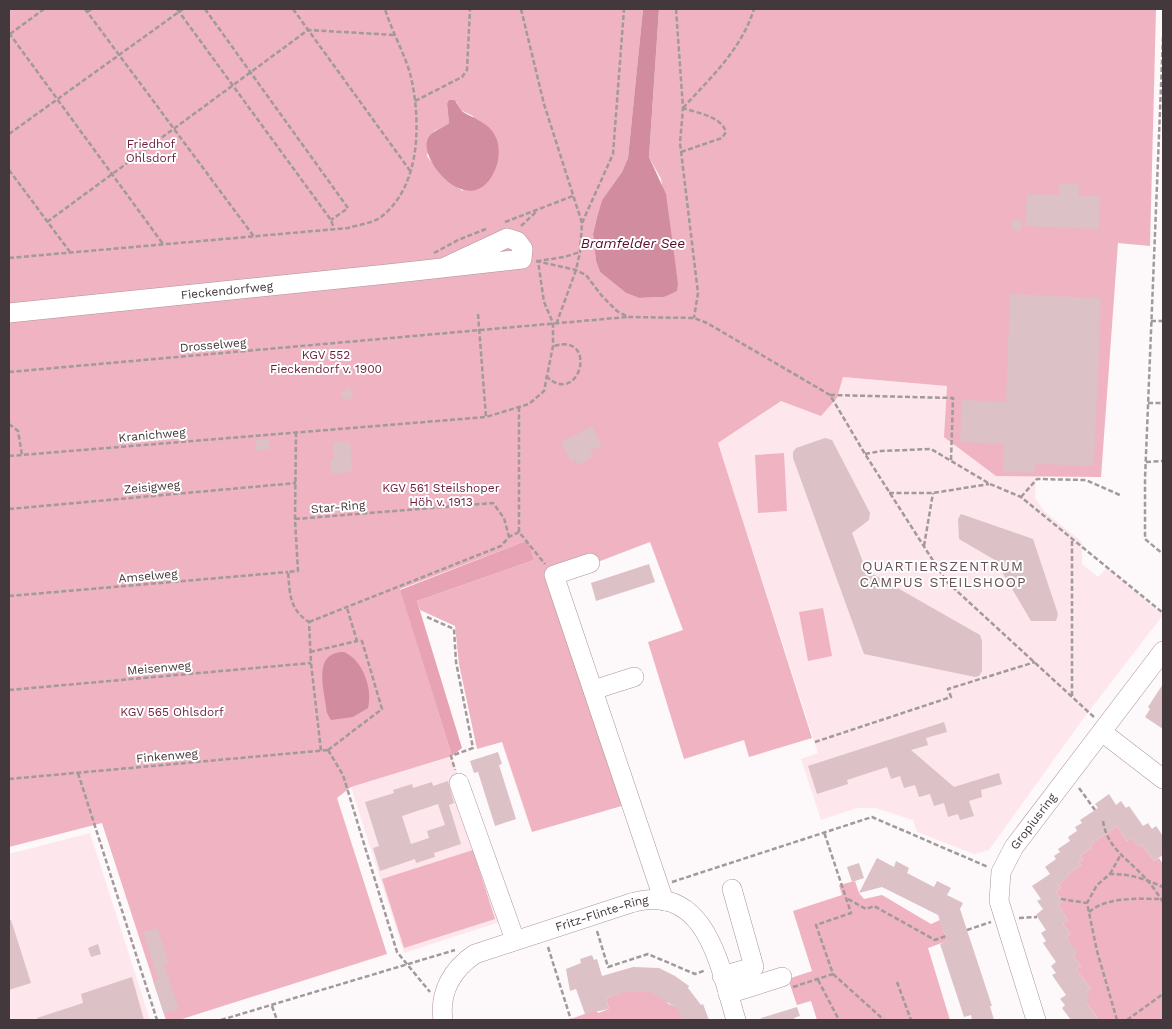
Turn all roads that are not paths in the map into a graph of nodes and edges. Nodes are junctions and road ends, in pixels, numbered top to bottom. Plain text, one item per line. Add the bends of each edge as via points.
1 (451, 272) junction
2 (9, 313) edge
3 (590, 563) dead end
4 (1163, 651) edge
5 (634, 677) dead end
6 (593, 690) junction
7 (1104, 730) junction
8 (1163, 779) edge
9 (459, 783) road end
10 (732, 889) dead end
11 (664, 901) junction
12 (515, 940) junction
13 (723, 979) junction
14 (786, 983) road end
15 (442, 1013) edge
16 (736, 1020) edge
17 (1036, 1020) edge

1 - 1 street, Fieckendorfweg via 508,238 520,243 530,260 478,272
1 - 2 street, Fieckendorfweg
3 - 6 street via 554,575
4 - 7 street, Gropiusring
5 - 6 street
6 - 11 street
7 - 8 street
7 - 17 street, Gropiusring via 1006,859 999,886 1004,918
9 - 12 street
10 - 13 street via 754,967
11 - 12 street, Fritz-Flinte-Ring via 638,901
11 - 13 street, Fritz-Flinte-Ring via 683,908 699,921 710,938
12 - 15 street, Fritz-Flinte-Ring via 481,951 460,965 446,986
13 - 14 street
13 - 16 street, Fritz-Flinte-Ring

